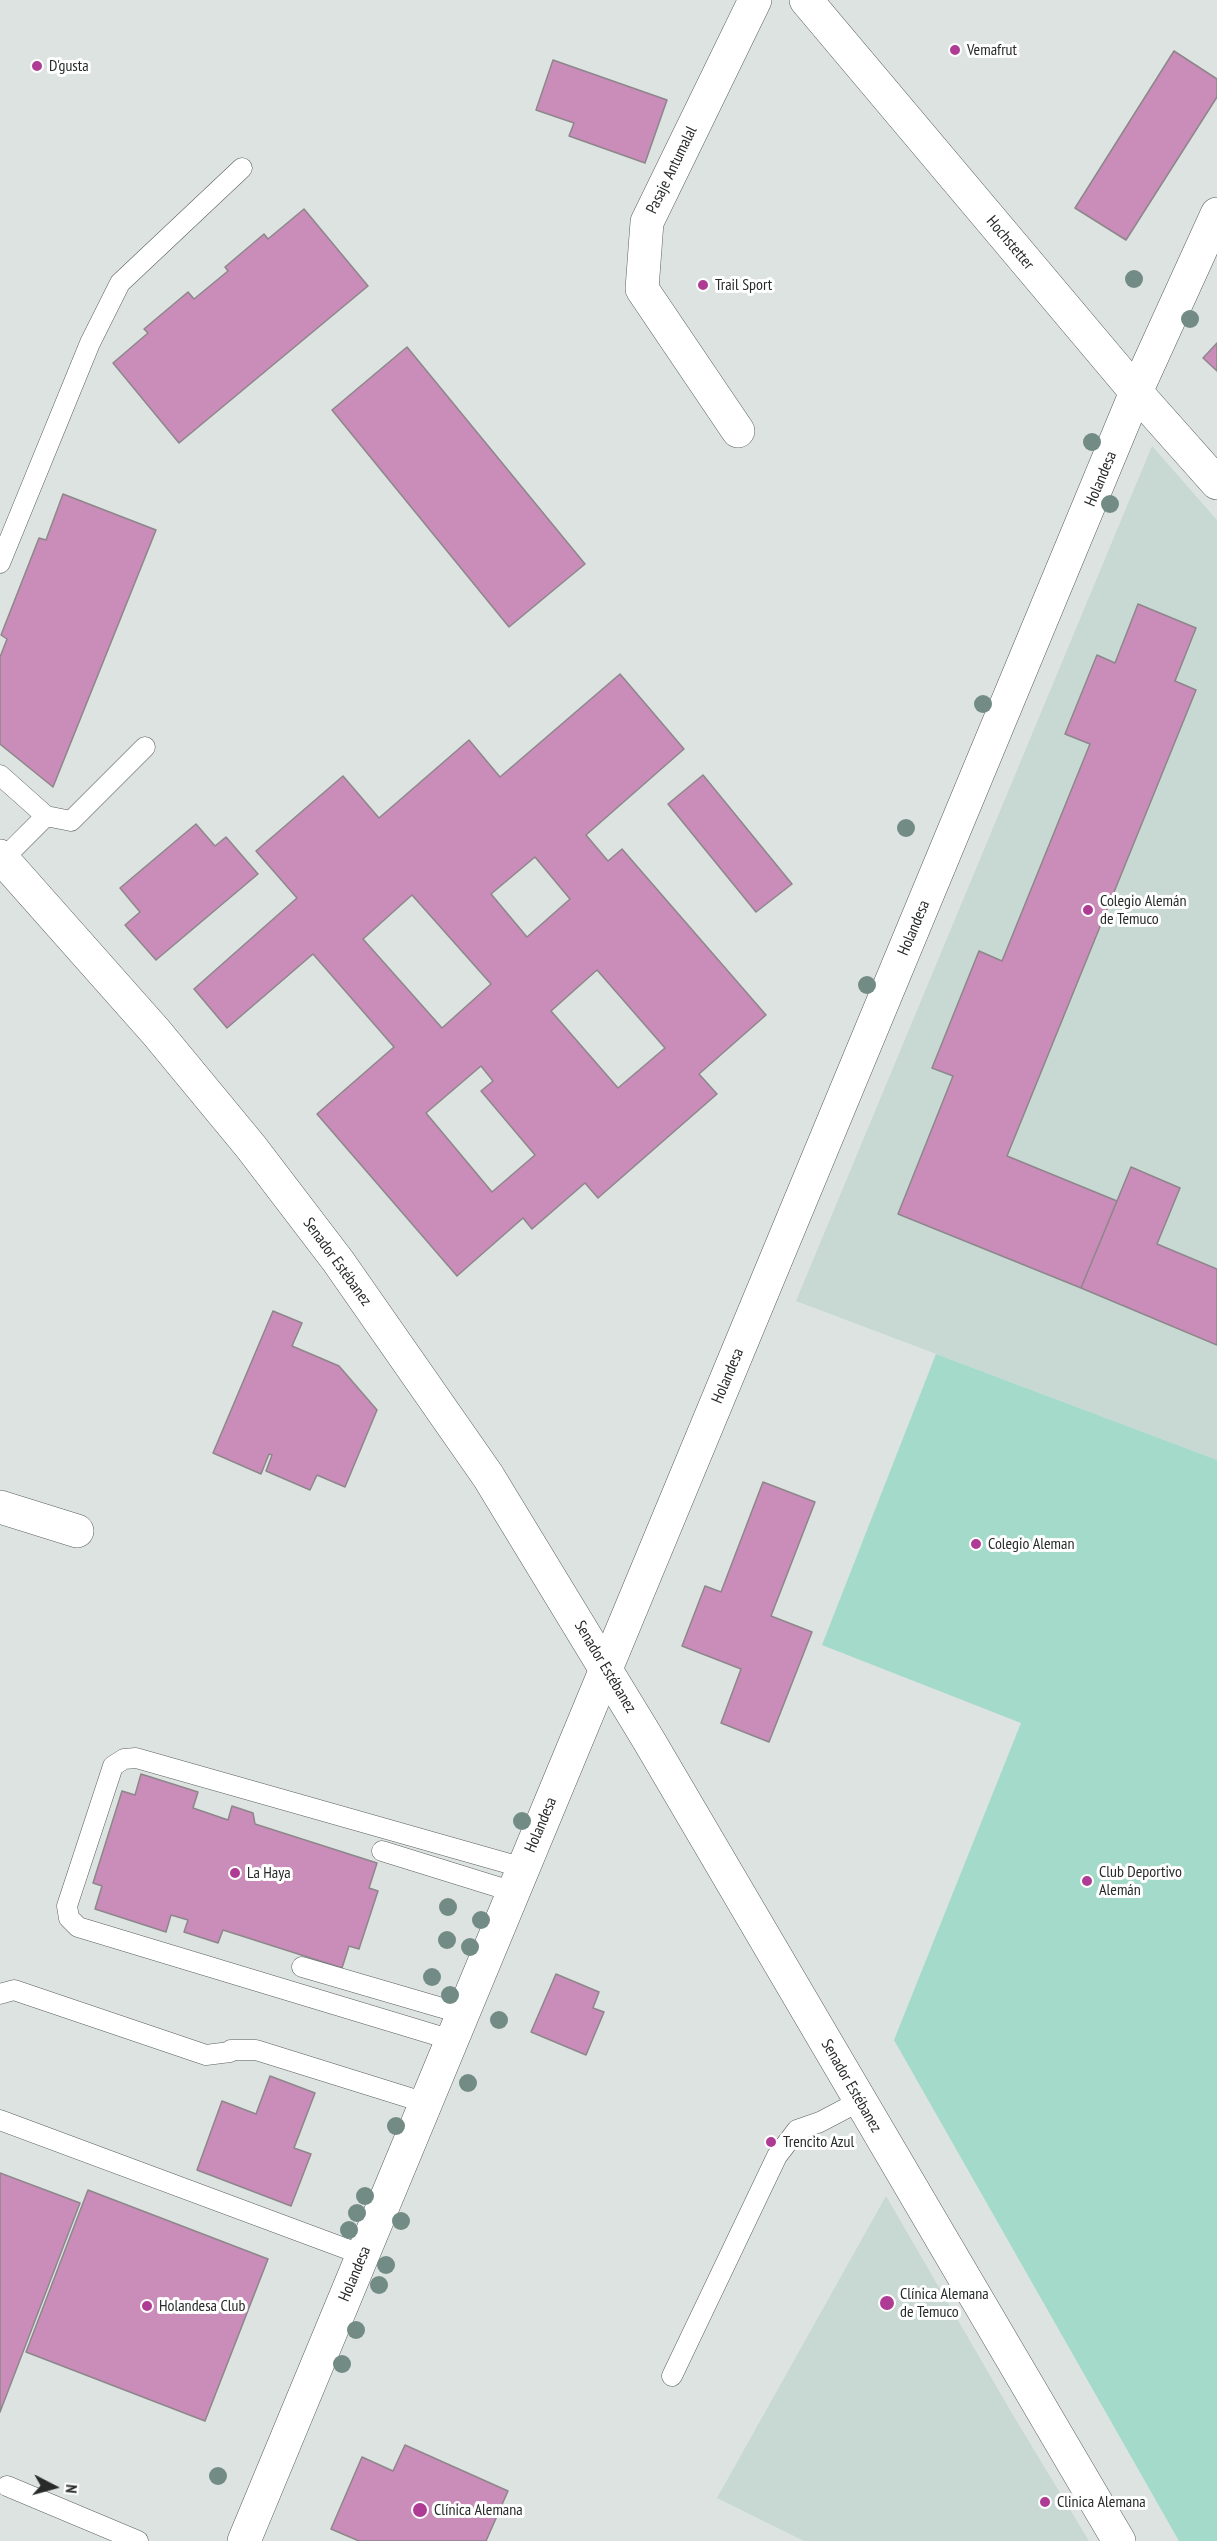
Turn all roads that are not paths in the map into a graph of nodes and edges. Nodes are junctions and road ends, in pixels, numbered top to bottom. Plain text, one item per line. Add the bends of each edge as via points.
1 (754, 0) edge
2 (808, 1) edge
3 (242, 168) dead end
4 (1217, 214) edge
5 (1136, 392) junction
6 (738, 431) dead end
7 (1217, 483) edge
8 (0, 562) edge
9 (145, 747) dead end
10 (0, 775) edge
11 (46, 816) junction
12 (2, 857) edge
13 (0, 1508) edge
14 (77, 1531) dead end
15 (606, 1668) junction
16 (382, 1851) dead end
17 (519, 1880) junction
18 (302, 1966) dead end
19 (0, 1994) edge
20 (458, 2027) junction
21 (861, 2101) junction
22 (426, 2103) junction
23 (0, 2120) edge
24 (363, 2255) junction
25 (672, 2376) dead end
26 (7, 2486) dead end
27 (253, 2538) edge
28 (138, 2541) edge
29 (1119, 2541) edge

1 - 6 street, Pasaje Antumalal via 646,222 642,289
2 - 5 street, Hochstetter
3 - 8 lane via 120,283 90,343
4 - 5 street, Holandesa
5 - 7 street, Hochstetter
5 - 15 street, Holandesa
9 - 11 lane via 71,821
10 - 11 lane
11 - 12 lane
12 - 15 street, Senador Estébanez via 156,1032 338,1261 488,1476
13 - 14 street
15 - 17 street, Holandesa
15 - 21 street, Senador Estébanez
16 - 17 lane
17 - 20 street, Holandesa
17 - 20 lane via 136,1758 113,1766 67,1906 69,1918 78,1928
18 - 20 lane
19 - 22 lane via 14,1990 206,2055 256,2050
20 - 22 street, Holandesa
21 - 25 lane via 796,2130 777,2156
21 - 29 street, Senador Estébanez
22 - 24 street, Holandesa
23 - 24 lane
24 - 27 street, Holandesa
26 - 28 lane

